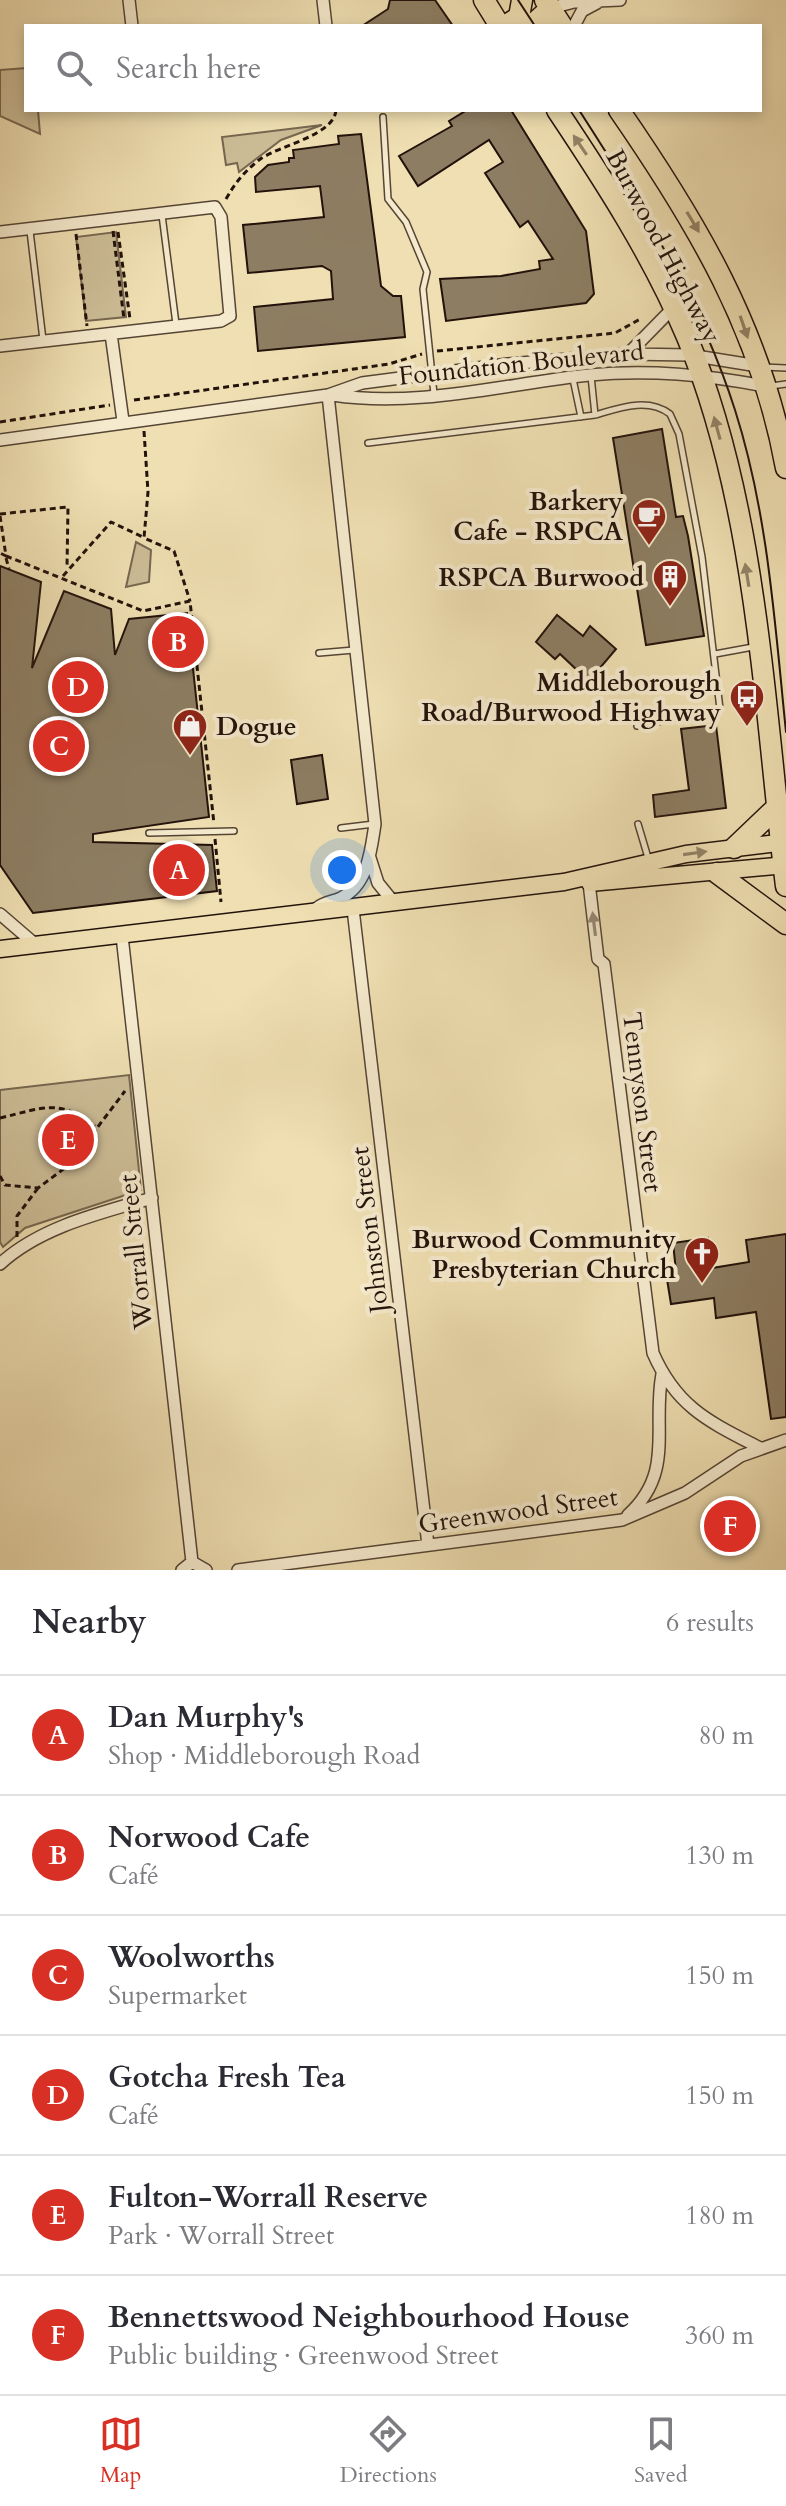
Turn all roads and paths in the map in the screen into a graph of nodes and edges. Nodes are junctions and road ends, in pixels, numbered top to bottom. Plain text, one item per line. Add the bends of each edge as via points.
1 (129, 0) edge
2 (323, 0) edge
3 (484, 0) edge
4 (522, 0) edge
5 (620, 0) edge
6 (597, 3) junction
7 (548, 4) edge
8 (132, 24) edge
9 (326, 24) edge
10 (501, 24) edge
11 (506, 24) edge
12 (533, 24) edge
13 (561, 24) edge
14 (575, 24) edge
15 (336, 112) edge
16 (558, 112) edge
17 (620, 112) edge
18 (383, 117) dead end
19 (219, 210) junction
20 (162, 214) junction
21 (74, 222) junction
22 (29, 228) junction
23 (118, 228) dead end
24 (0, 232) edge
25 (673, 308) junction
26 (642, 318) dead end
27 (176, 325) junction
28 (129, 332) junction
29 (111, 334) junction
30 (88, 336) junction
31 (43, 341) junction
32 (0, 346) edge
33 (431, 351) junction
34 (628, 354) junction
35 (697, 365) junction
36 (758, 366) junction
37 (786, 368) edge
38 (432, 374) junction
39 (590, 375) junction
40 (572, 377) junction
41 (776, 385) edge
42 (328, 395) junction
43 (434, 395) junction
44 (141, 399) junction
45 (120, 403) junction
46 (595, 415) junction
47 (581, 417) junction
48 (143, 419) junction
49 (123, 421) junction
50 (0, 422) edge
51 (0, 440) edge
52 (368, 443) dead end
53 (786, 468) edge
54 (0, 515) edge
55 (144, 538) junction
56 (0, 553) edge
57 (6, 556) junction
58 (67, 567) junction
59 (9, 569) dead end
60 (63, 576) junction
61 (190, 601) junction
62 (757, 646) junction
63 (355, 650) junction
64 (319, 653) dead end
65 (715, 654) junction
66 (637, 726) dead end
67 (776, 808) junction
68 (375, 824) junction
69 (638, 824) dead end
70 (341, 828) dead end
71 (234, 831) dead end
72 (149, 833) dead end
73 (215, 833) junction
74 (784, 842) edge
75 (734, 848) junction
76 (370, 858) junction
77 (649, 862) junction
78 (785, 872) edge
79 (717, 873) junction
80 (564, 882) junction
81 (589, 883) junction
82 (221, 902) dead end
83 (395, 904) junction
84 (353, 909) junction
85 (0, 914) edge
86 (309, 914) junction
87 (786, 924) edge
88 (122, 936) junction
89 (36, 945) junction
90 (0, 949) edge
91 (137, 1077) junction
92 (0, 1118) edge
93 (95, 1126) junction
94 (0, 1176) edge
95 (38, 1188) junction
96 (152, 1198) junction
97 (17, 1248) junction
98 (0, 1264) edge
99 (662, 1374) junction
100 (786, 1440) edge
101 (760, 1448) junction
102 (622, 1520) junction
103 (428, 1545) junction
104 (187, 1566) edge
105 (206, 1570) edge
106 (238, 1570) edge

1 - 8 street
2 - 9 street
3 - 10 highway
4 - 11 highway via 519,17
5 - 6 street
6 - 7 street
6 - 14 street via 582,11
7 - 12 highway
7 - 13 highway
15 - 19 path via 327,129 283,145 239,177
25 -> 16 highway, Burwood Highway via 616,199
17 -> 36 highway, Burwood Highway via 712,254
18 - 33 lane via 388,199 406,222 427,272 423,289
19 - 20 street
19 - 27 street via 230,316
20 - 21 street
20 - 27 lane
21 - 22 street
21 - 30 path
22 - 24 street
22 - 31 lane
23 - 28 path
25 - 34 street, Foundation Boulevard
25 - 35 highway, Burwood Highway
26 - 33 path via 615,333
27 - 28 street
28 - 29 street
29 - 30 street
29 - 45 street
30 - 31 street
31 - 32 street
33 - 38 lane
33 - 44 path via 389,364
34 - 35 street, Foundation Boulevard
34 - 38 street, Foundation Boulevard
35 - 36 street, Foundation Boulevard
35 - 39 street, Foundation Boulevard
35 - 41 street, Foundation Boulevard
62 -> 35 highway, Burwood Highway via 736,503
36 - 37 lane
36 - 41 highway, Burwood Highway
38 - 42 street, Foundation Boulevard via 362,383
38 - 43 lane
39 - 40 street, Foundation Boulevard
39 - 46 lane
40 - 43 street, Foundation Boulevard
40 - 47 lane
41 - 53 highway, Burwood Highway
42 - 43 street, Foundation Boulevard via 364,400
42 - 48 street, Foundation Boulevard
42 - 63 street
44 - 45 path
44 - 48 path
45 - 49 street
45 - 50 path
46 - 47 lane
46 - 65 lane via 648,404 665,410 675,423
47 - 52 lane
48 - 49 street, Foundation Boulevard
48 - 55 path via 148,492
49 - 51 street, Foundation Boulevard
54 - 57 path
54 - 58 path via 68,507
55 - 58 path via 111,522
55 - 61 path via 174,551
56 - 57 path
57 - 59 path
57 - 60 path
58 - 60 path
60 - 61 path via 143,611
61 - 73 path
62 - 65 lane
62 - 67 highway, Burwood Highway
63 - 64 lane
63 - 68 street
65 - 66 lane via 720,709
67 - 74 highway, Burwood Highway
67 - 75 highway
68 - 70 lane
68 - 76 street
69 - 77 lane
71 - 73 lane
72 - 73 lane
73 - 82 path
74 - 75 main road
74 - 78 highway, Burwood Highway
77 -> 75 main road
76 - 83 street via 378,883
76 - 86 street via 357,885
77 - 80 main road
78 - 79 main road
79 - 81 main road
79 - 87 highway
80 - 81 main road
80 - 83 main road
99 -> 81 street, Tennyson Street via 653,1353
83 - 84 main road
84 - 86 main road
84 - 103 street, Johnston Street
85 - 89 street
86 - 88 main road
88 - 89 main road
88 - 91 street, Worrall Street
89 - 90 main road
91 - 93 path
91 - 96 street, Worrall Street
92 - 93 path via 72,1108
93 - 95 path via 69,1165
94 - 95 path via 5,1185
95 - 97 path via 17,1216
96 - 97 street via 88,1217
96 - 104 street, Worrall Street
97 - 98 street
99 - 101 street, Tennyson Street via 701,1417
99 - 102 street, Tennyson Street via 661,1448 655,1474 646,1498
100 - 101 street, Greenwood Street
101 - 102 street, Greenwood Street via 676,1498
102 - 103 street, Greenwood Street
103 - 106 street, Greenwood Street
104 - 105 street

